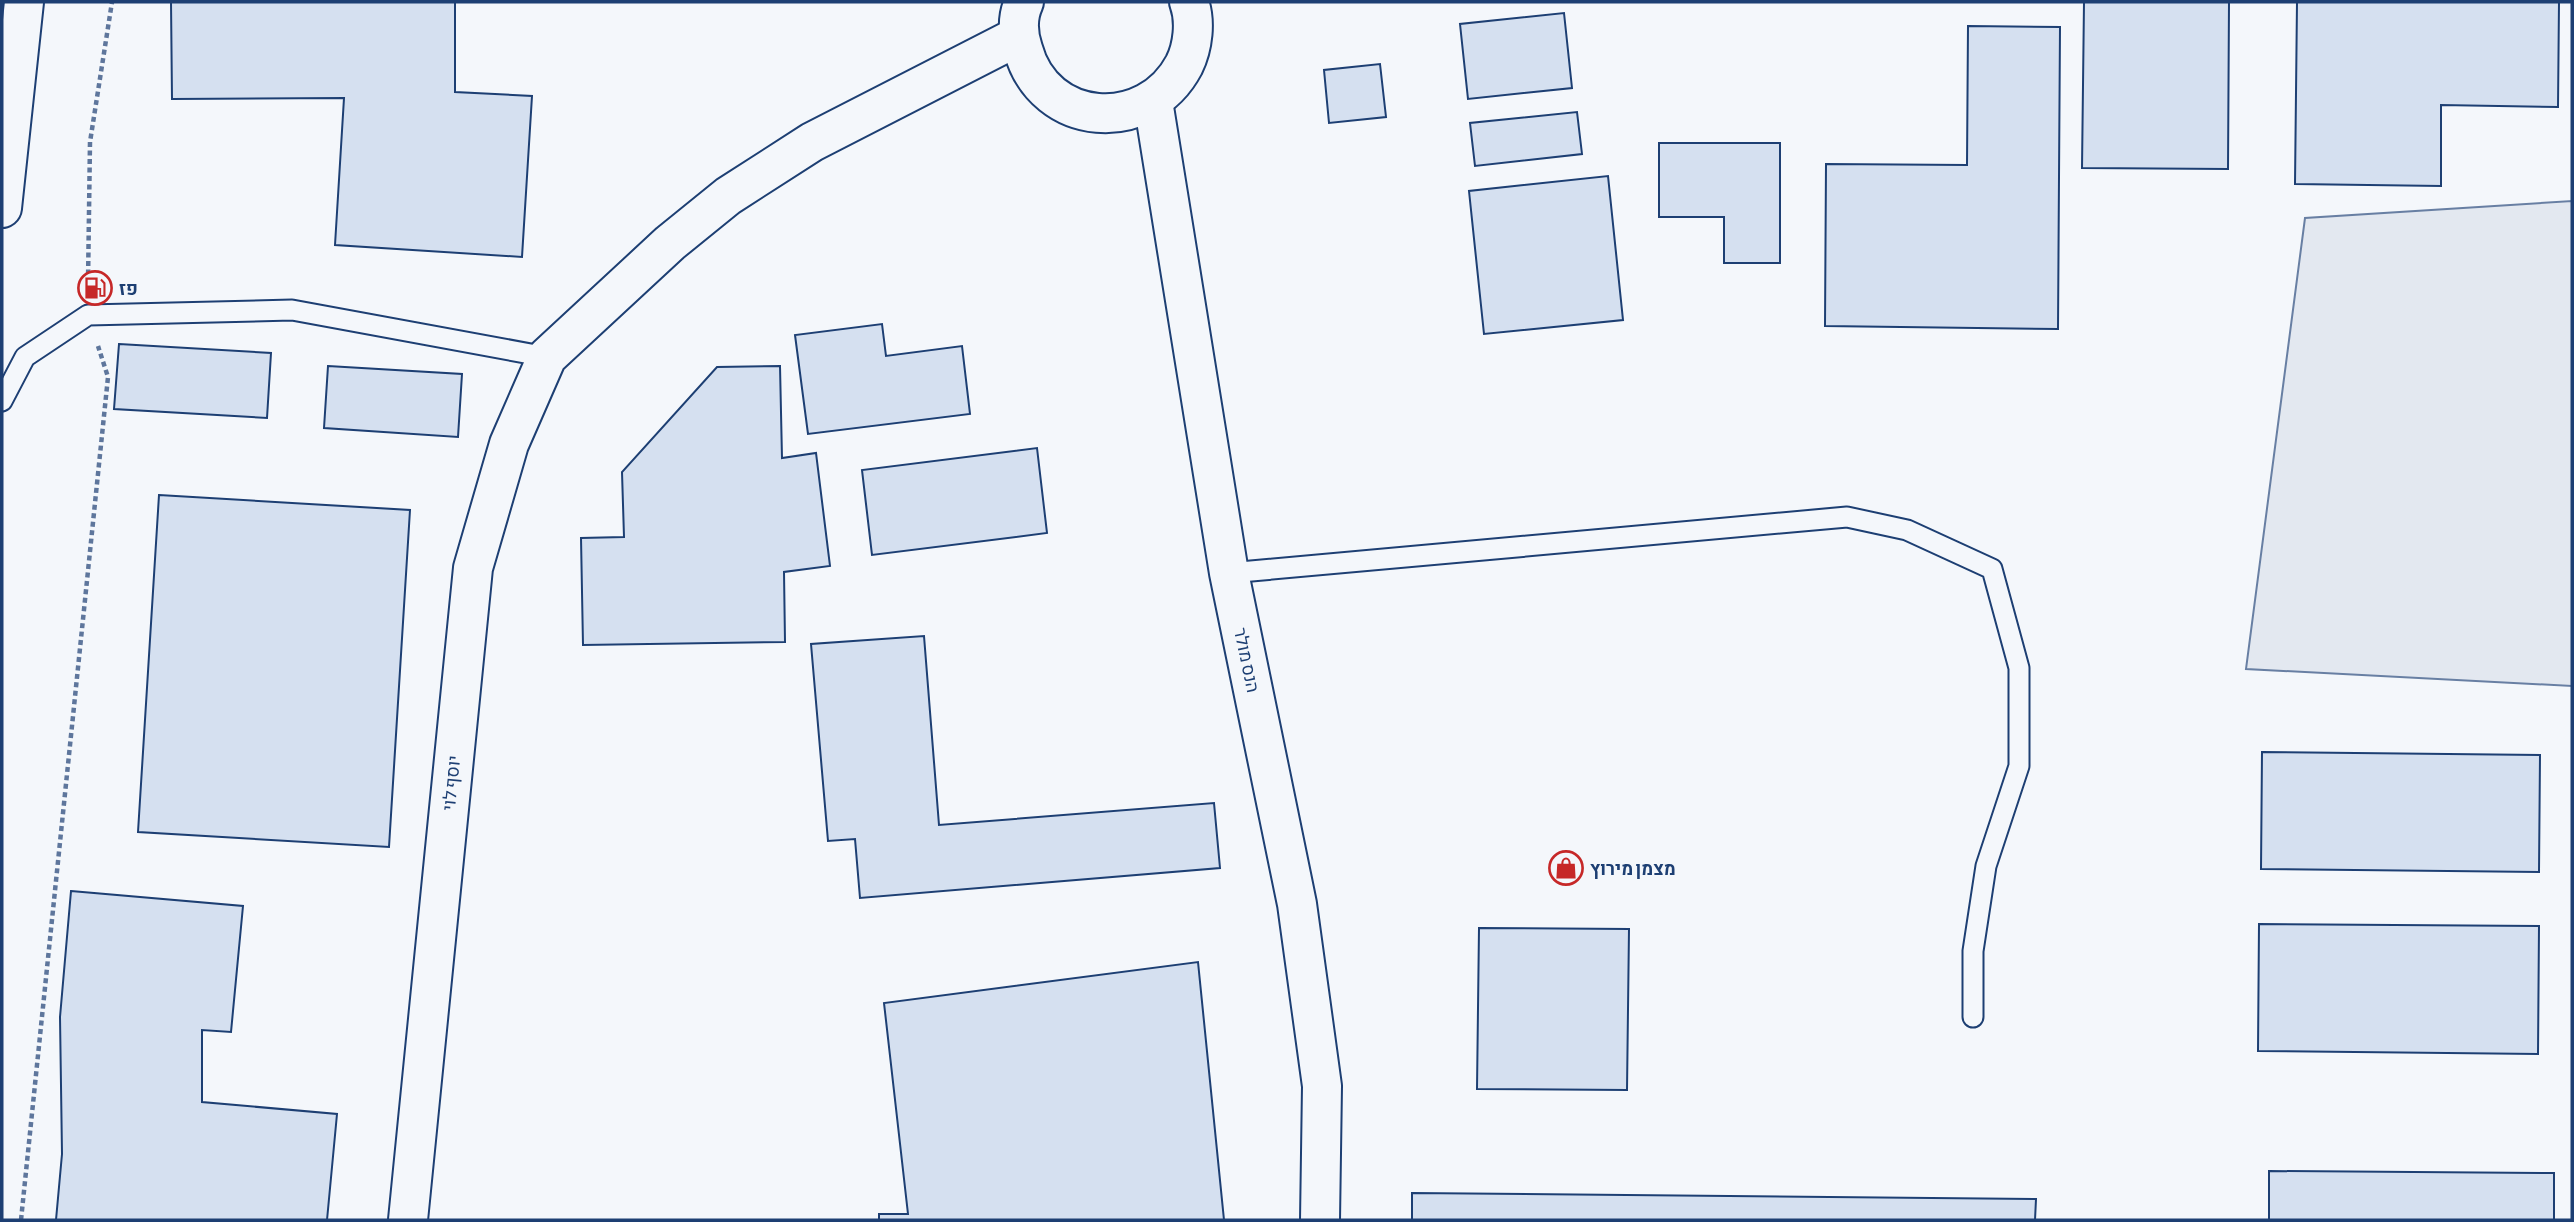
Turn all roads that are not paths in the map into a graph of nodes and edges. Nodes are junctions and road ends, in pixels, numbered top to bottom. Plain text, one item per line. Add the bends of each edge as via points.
1 (24, 2) edge
2 (1195, 3) edge
3 (1021, 19) edge
4 (1153, 101) junction
5 (2, 208) edge
6 (547, 357) junction
7 (2, 401) edge
8 (1229, 573) junction
9 (1973, 1017) dead end
10 (408, 1220) edge
11 (1321, 1220) edge

1 - 5 main road
2 - 4 main road via 1189,53 1175,80
3 - 4 main road via 1027,65 1045,89 1069,107 1099,114 1125,113
3 - 6 main road via 728,196
4 - 8 main road, הנס מולר
6 - 7 lane via 292,310 88,315 25,357
6 - 10 main road, יוסף לוי via 509,444 473,568
8 - 9 lane via 1847,517 1907,530 1993,569 2019,668 2019,766 1986,866 1973,951
8 - 11 main road, הנס מולר via 1297,904 1322,1086

